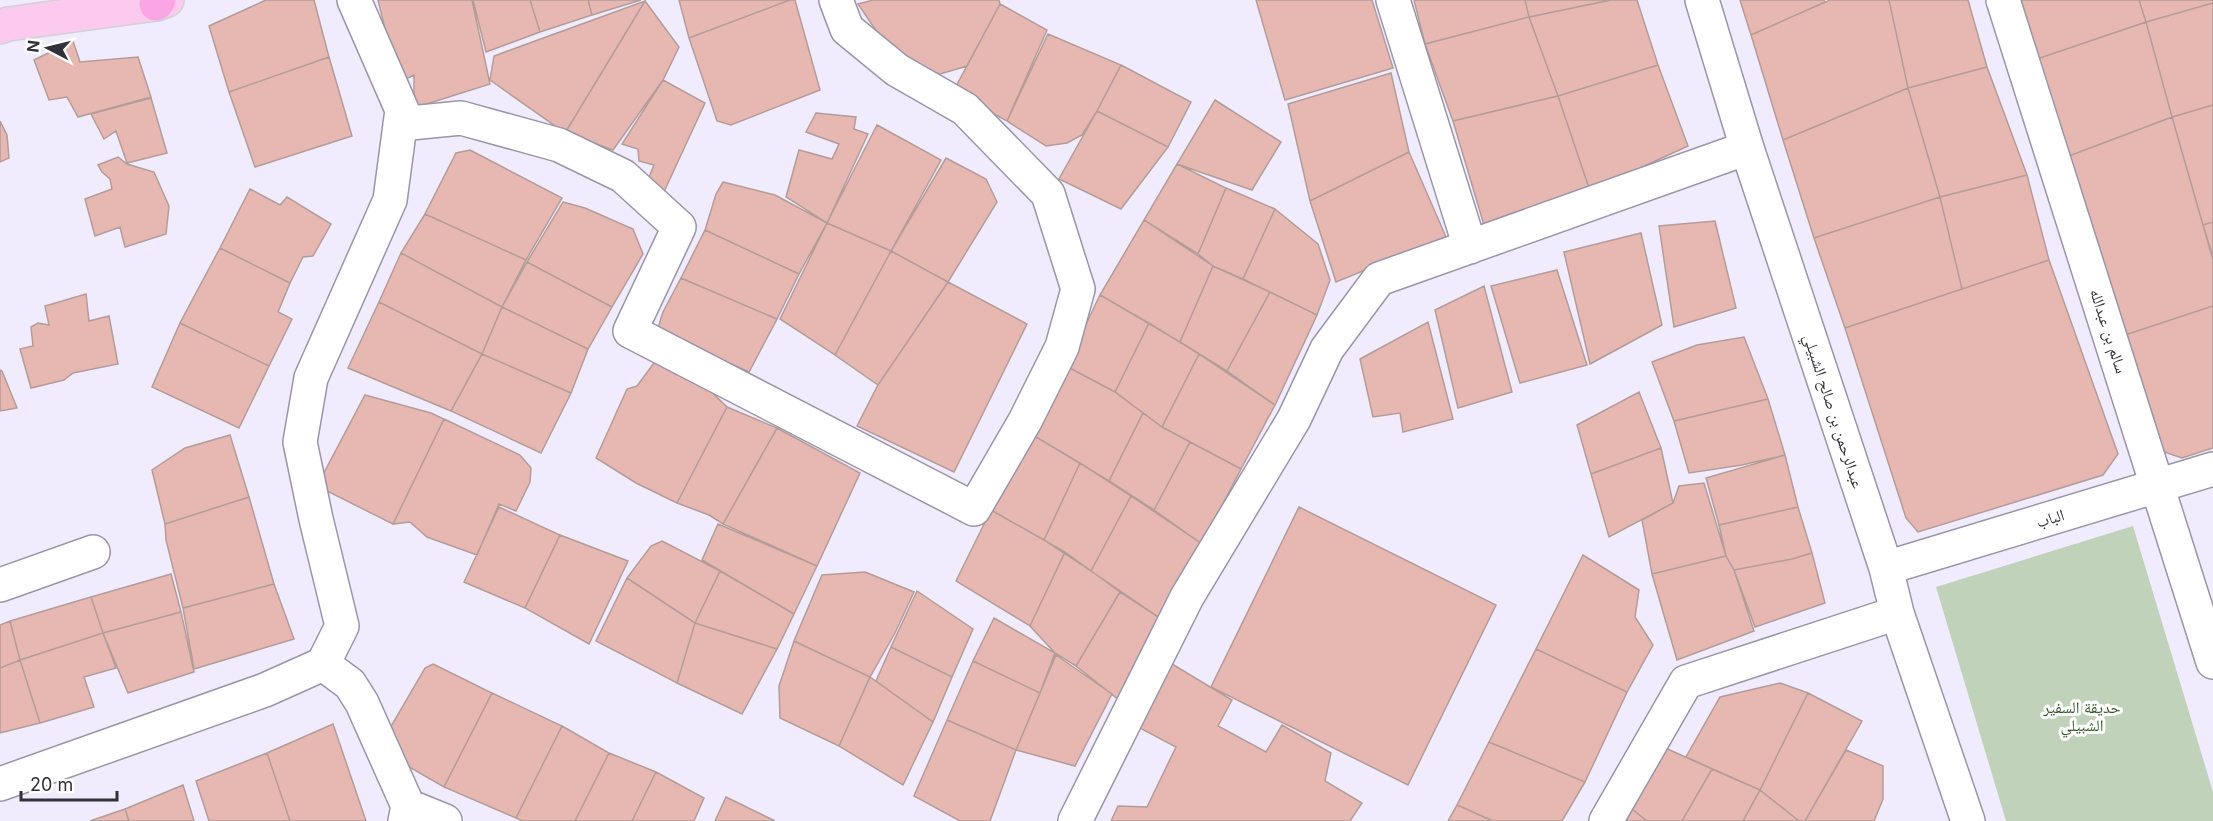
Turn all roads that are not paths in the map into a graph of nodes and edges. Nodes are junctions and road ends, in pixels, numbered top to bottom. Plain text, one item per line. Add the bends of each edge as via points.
1 (354, 0) edge
2 (836, 0) edge
3 (1393, 0) edge
4 (1702, 0) edge
5 (2003, 0) edge
6 (161, 1) edge
7 (0, 27) edge
8 (400, 124) junction
9 (1747, 148) junction
10 (1470, 247) junction
11 (2213, 469) edge
12 (2158, 485) junction
13 (93, 552) dead end
14 (1886, 568) junction
15 (0, 585) edge
16 (1897, 613) junction
17 (2213, 662) edge
18 (324, 664) junction
19 (0, 784) edge
20 (406, 813) edge
21 (445, 821) edge
22 (1075, 821) edge
23 (1606, 821) edge
24 (1968, 821) edge

1 - 8 street via 402,110
2 - 8 street via 847,29 897,70 965,109 1048,194 1078,289 1062,347 974,509 630,331 679,227 623,176 559,145 461,118
3 - 10 street
4 - 9 street, عبدالرحمن بن صالح الشبيلي
5 - 12 street, سالم بن عبدالله
6 - 7 main road
8 - 18 street via 390,200 311,378 300,442 342,626
9 - 10 street
9 - 14 street, عبدالرحمن بن صالح الشبيلي
10 - 22 street via 1379,279 1327,349 1294,419 1187,597
11 - 12 street, الباب
12 - 14 street, الباب
12 - 17 street, سالم بن عبدالله
13 - 15 street
14 - 16 street, عبدالرحمن بن صالح الشبيلي
16 - 23 street via 1686,682
16 - 24 street, عبدالرحمن بن صالح الشبيلي
18 - 19 street via 266,690
18 - 20 street via 350,684 362,703
20 - 21 street

